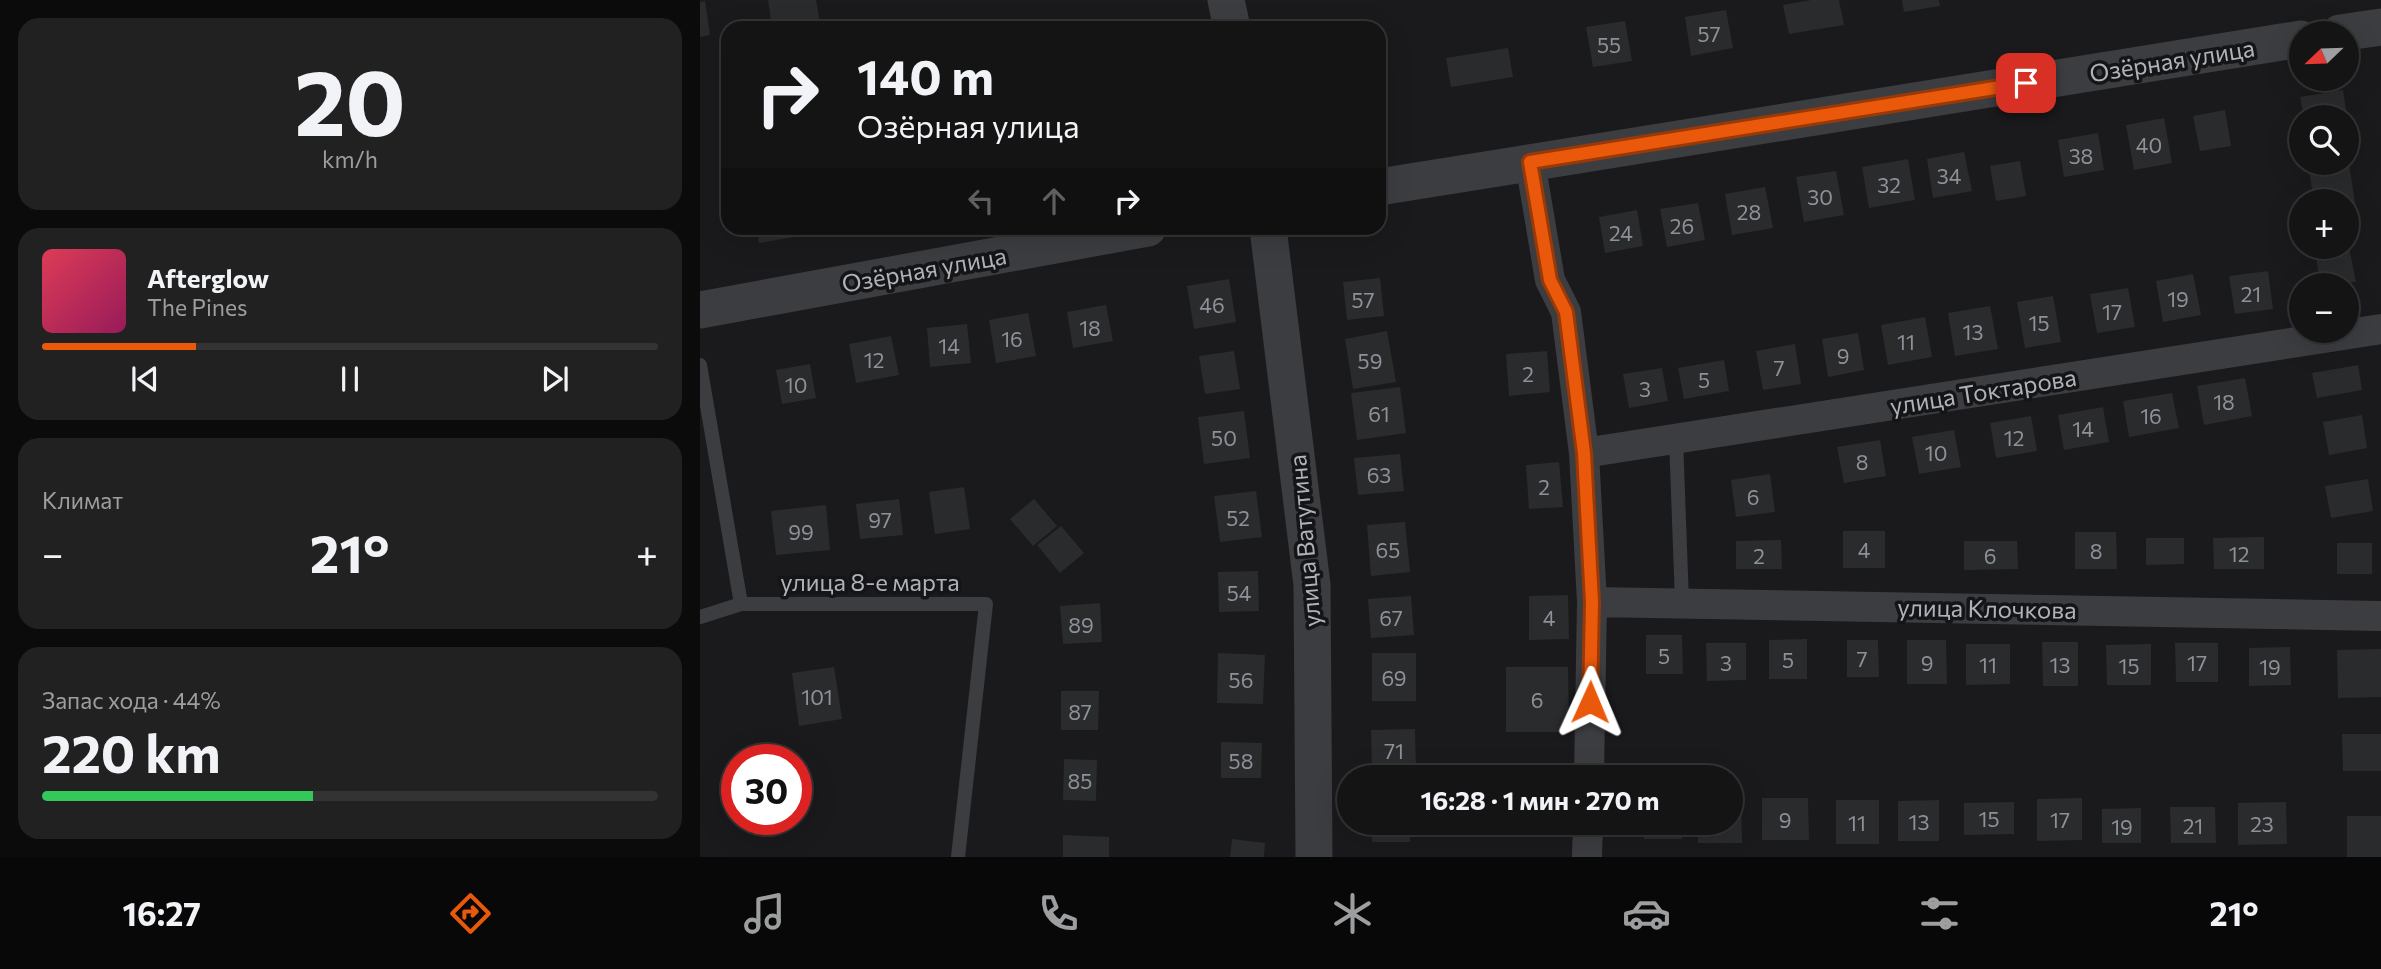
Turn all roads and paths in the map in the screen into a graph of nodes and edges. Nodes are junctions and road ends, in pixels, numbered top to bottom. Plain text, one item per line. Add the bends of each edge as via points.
1 (1226, 0) edge
2 (1230, 21) edge
3 (2381, 27) edge
4 (2359, 30) edge
5 (2289, 41) edge
6 (1530, 162) junction
7 (1386, 186) edge
8 (1110, 235) edge
9 (1269, 235) edge
10 (700, 310) edge
11 (2381, 330) edge
12 (700, 365) edge
13 (1676, 438) junction
14 (1584, 453) junction
15 (1592, 602) junction
16 (1682, 602) junction
17 (741, 604) junction
18 (2381, 616) edge
19 (700, 617) edge
20 (1589, 765) edge
21 (1588, 835) edge
22 (958, 857) edge
23 (1314, 857) edge
24 (1587, 857) edge

1 - 2 street
3 - 4 street
5 - 6 street, Озёрная улица
6 - 7 street, Озёрная улица
6 - 14 street via 1550,280 1566,312
8 - 10 street, Озёрная улица
9 - 23 street, улица Ватутина via 1312,585
11 - 13 street, улица Токтарова
12 - 17 lane
13 - 14 street, улица Токтарова
13 - 16 lane
14 - 15 street
15 - 16 street, улица Клочкова
15 - 20 street
16 - 18 street, улица Клочкова
17 - 19 lane
17 - 22 lane, улица 8-е марта via 986,604
21 - 24 street

